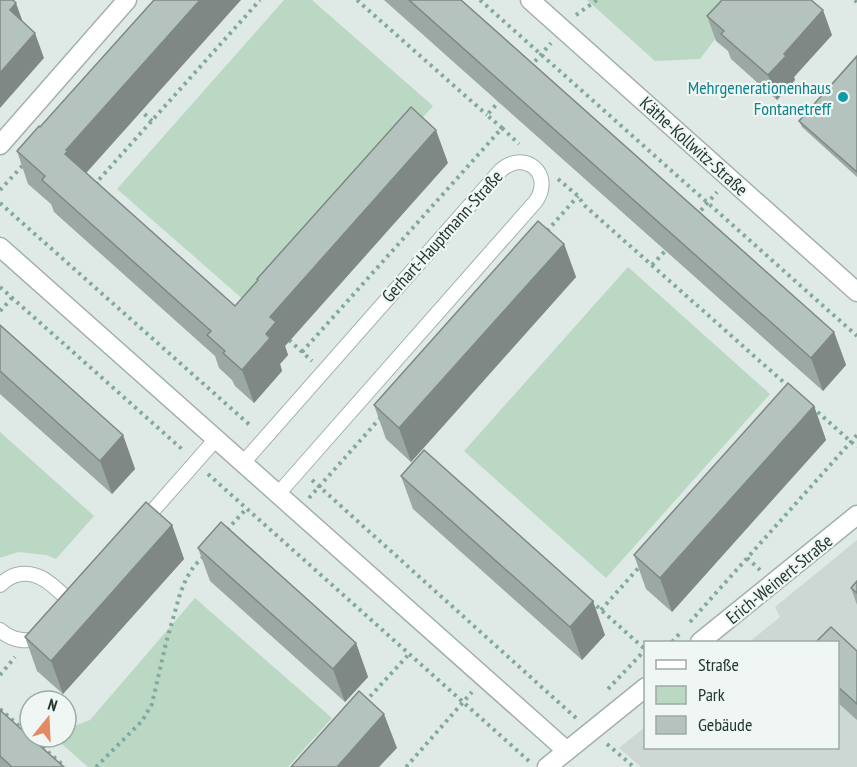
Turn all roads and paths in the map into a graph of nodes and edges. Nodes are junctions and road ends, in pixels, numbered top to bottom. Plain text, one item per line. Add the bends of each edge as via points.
1 (127, 0) edge
2 (260, 0) edge
3 (357, 0) edge
4 (480, 0) edge
5 (530, 0) edge
6 (563, 30) junction
7 (541, 54) junction
8 (529, 68) edge
9 (504, 96) edge
10 (135, 106) dead end
11 (487, 115) junction
12 (152, 121) junction
13 (502, 128) junction
14 (0, 145) edge
15 (527, 151) dead end
16 (31, 155) edge
17 (553, 174) dead end
18 (730, 178) junction
19 (0, 190) edge
20 (105, 191) edge
21 (578, 196) junction
22 (0, 202) edge
23 (708, 203) junction
24 (695, 217) edge
25 (547, 231) edge
26 (671, 244) edge
27 (0, 247) edge
28 (652, 266) junction
29 (0, 287) edge
30 (857, 292) edge
31 (12, 298) junction
32 (0, 311) edge
33 (857, 336) edge
34 (289, 340) dead end
35 (302, 352) junction
36 (313, 362) dead end
37 (795, 392) edge
38 (811, 406) edge
39 (389, 408) edge
40 (254, 428) dead end
41 (857, 435) edge
42 (216, 439) junction
43 (851, 442) junction
44 (857, 447) edge
45 (195, 463) junction
46 (243, 463) junction
47 (319, 487) junction
48 (278, 494) junction
49 (246, 508) junction
50 (297, 511) junction
51 (857, 515) edge
52 (133, 532) edge
53 (224, 533) edge
54 (209, 550) edge
55 (647, 558) edge
56 (0, 585) edge
57 (584, 595) edge
58 (71, 602) edge
59 (601, 610) junction
60 (47, 628) edge
61 (0, 630) edge
62 (673, 641) edge
63 (701, 641) edge
64 (644, 648) edge
65 (408, 654) junction
66 (485, 678) junction
67 (644, 688) edge
68 (463, 702) junction
69 (362, 706) edge
70 (0, 709) edge
71 (18, 725) edge
72 (591, 731) junction
73 (45, 749) edge
74 (567, 751) junction
75 (65, 767) edge
76 (96, 767) edge
77 (406, 767) edge
78 (536, 767) edge
79 (547, 767) edge
80 (634, 767) edge

1 - 14 street
2 - 12 path
3 - 11 path
4 - 7 path
5 - 6 street, Käthe-Kollwitz-Straße
6 - 7 path
6 - 18 street, Käthe-Kollwitz-Straße
7 - 8 path
7 - 23 path
9 - 11 path
10 - 12 path
11 - 13 path
12 - 20 path via 96,183
13 - 15 path
13 - 35 path
16 - 19 path
17 - 21 path
18 - 23 path
18 - 30 street, Käthe-Kollwitz-Straße
21 - 25 path
21 - 28 path
22 - 40 path
23 - 24 path
23 - 33 path
26 - 28 path
27 - 42 street
28 - 37 path
29 - 31 path
31 - 32 path
31 - 45 path
34 - 35 path
35 - 36 path
38 - 43 path
39 - 47 path
41 - 43 path
42 - 45 lane
42 - 46 street
43 - 44 path
43 - 62 path
45 - 49 path
45 - 52 lane
46 - 48 street
46 - 48 lane, Gerhart-Hauptmann-Straße via 501,170 521,162 534,168 542,180 536,201
47 - 50 path
47 - 72 path
48 - 50 street
49 - 53 path
49 - 65 path
50 - 66 street
51 - 63 street, Erich-Weinert-Straße
54 - 76 path via 194,566 180,594 152,704 142,721
55 - 59 path
56 - 58 lane via 14,575 39,575
57 - 59 path
59 - 64 path
60 - 61 lane via 30,641
65 - 68 path
65 - 69 path
66 - 68 path
66 - 74 street
67 - 72 street
68 - 77 path
68 - 78 path
70 - 71 path
72 - 74 street
72 - 80 path
73 - 75 path
74 - 79 street

